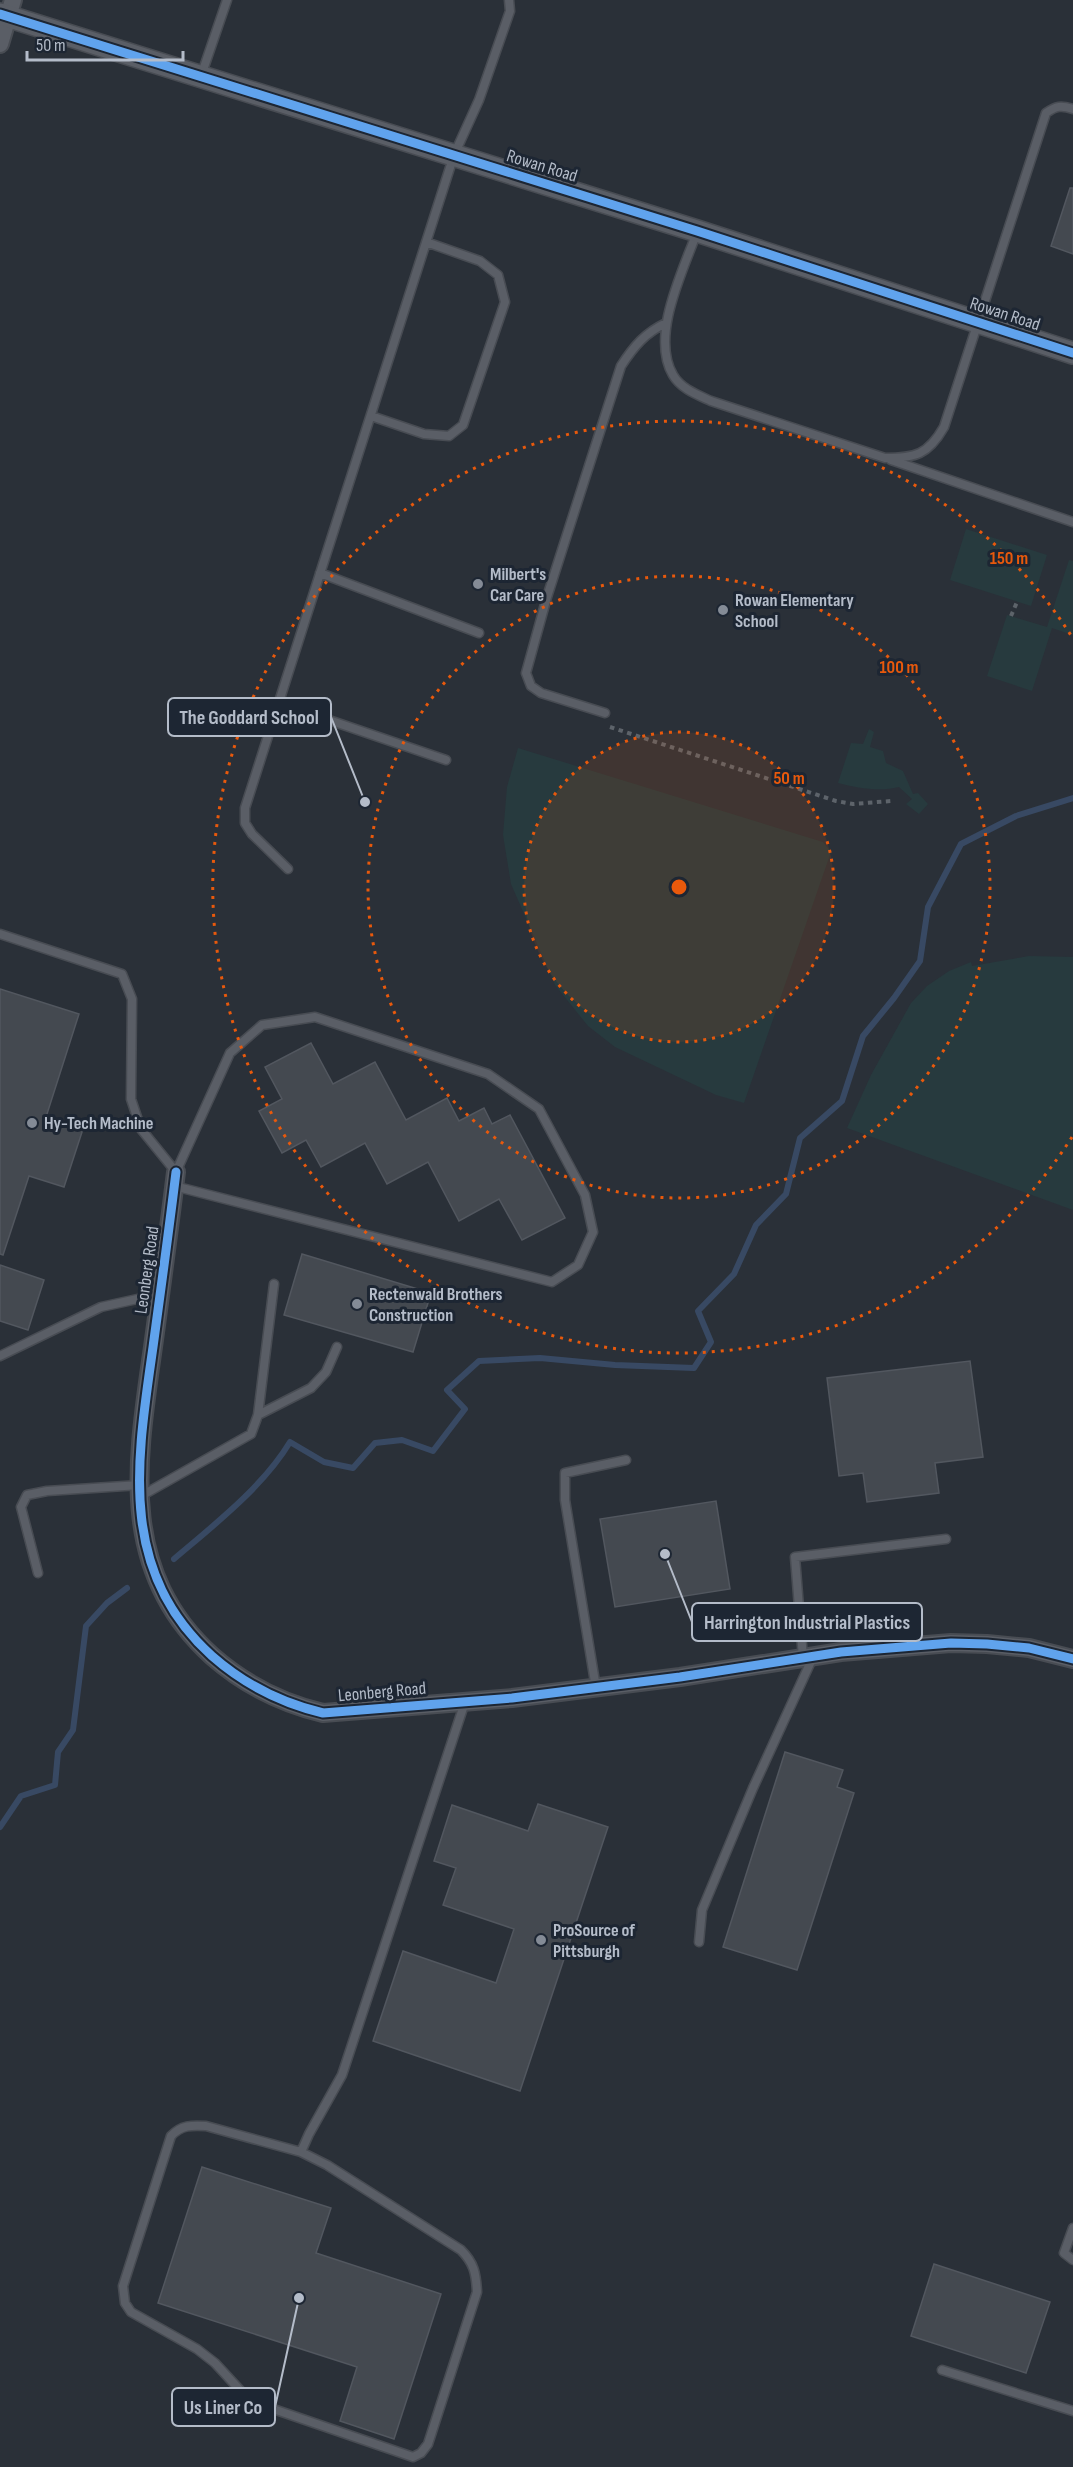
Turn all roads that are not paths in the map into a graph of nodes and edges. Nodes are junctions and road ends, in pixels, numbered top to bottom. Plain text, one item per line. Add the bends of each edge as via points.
1 (227, 0) edge
2 (509, 0) edge
3 (7, 10) edge
4 (0, 44) edge
5 (201, 77) junction
6 (1073, 109) edge
7 (454, 155) junction
8 (697, 231) junction
9 (426, 242) junction
10 (978, 322) junction
11 (666, 323) junction
12 (1073, 353) edge
13 (371, 416) junction
14 (885, 458) junction
15 (1073, 522) edge
16 (320, 573) junction
17 (479, 633) dead end
18 (279, 703) junction
19 (605, 713) dead end
20 (446, 760) dead end
21 (288, 869) dead end
22 (0, 934) edge
23 (175, 1179) junction
24 (274, 1284) dead end
25 (160, 1294) junction
26 (337, 1347) dead end
27 (0, 1356) edge
28 (258, 1415) junction
29 (626, 1460) dead end
30 (140, 1491) junction
31 (946, 1539) dead end
32 (38, 1573) dead end
33 (808, 1657) junction
34 (1073, 1659) edge
35 (596, 1688) junction
36 (465, 1702) junction
37 (699, 1942) dead end
38 (301, 2152) junction
39 (1073, 2228) edge
40 (1073, 2260) edge
41 (942, 2370) dead end
42 (1073, 2411) edge

1 - 5 lane
2 - 7 lane via 510,11 479,100
3 - 4 street
3 - 5 street, Rowan Road
5 - 7 street, Rowan Road
6 - 10 lane via 1055,107 1046,113
7 - 8 street, Rowan Road
7 - 9 lane
8 - 10 street, Rowan Road
8 - 11 lane
9 - 13 lane
9 - 13 lane via 480,261 498,275 505,302 463,425 449,436 424,434
10 - 12 street, Rowan Road
10 - 14 lane via 944,427 935,442 921,454
11 - 14 lane via 664,351 674,376 687,390
11 - 19 lane via 650,330 635,344 621,366 526,673 531,686 541,693
13 - 16 lane
14 - 15 lane
16 - 17 lane
16 - 18 lane
18 - 20 lane
18 - 21 lane via 245,808 245,823
22 - 23 lane via 122,974 132,999 131,1099 141,1130
23 - 23 lane via 552,1282 578,1265 593,1232 585,1194 539,1109 488,1074 315,1017 262,1025 230,1053
23 - 25 street, Leonberg Road
24 - 28 lane
25 - 27 lane via 101,1307
25 - 30 street, Leonberg Road via 142,1425
26 - 28 lane via 326,1372 310,1388
28 - 30 lane via 251,1434
29 - 35 lane via 565,1473 565,1500
30 - 32 lane via 47,1491 27,1495 21,1507
30 - 36 street, Leonberg Road via 152,1569 164,1597 182,1625 231,1672 295,1706 323,1713
31 - 33 lane via 795,1557
33 - 34 street, Leonberg Road via 975,1644 1029,1648
33 - 35 street, Leonberg Road
33 - 37 lane via 702,1910
35 - 36 street, Leonberg Road
36 - 38 lane via 342,2075
38 - 38 lane via 461,2250 474,2268 477,2292 428,2444 413,2457 250,2401 215,2363 180,2338 131,2312 125,2303 123,2286 171,2136 177,2129 206,2126
39 - 40 lane via 1064,2253
41 - 42 lane

